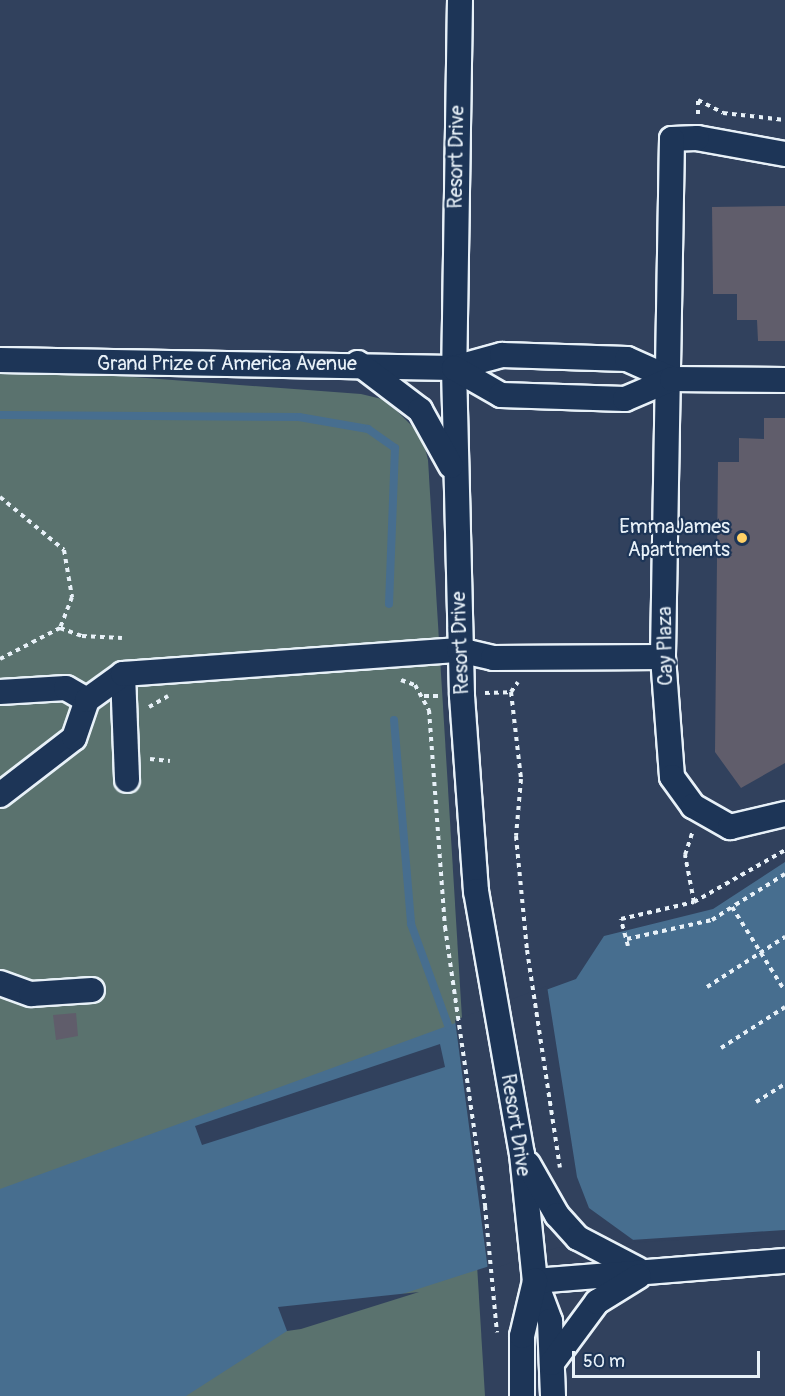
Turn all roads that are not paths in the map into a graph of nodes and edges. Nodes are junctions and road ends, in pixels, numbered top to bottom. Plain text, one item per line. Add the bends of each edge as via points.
1 (460, 0) edge
2 (785, 154) edge
3 (0, 360) edge
4 (358, 363) junction
5 (454, 368) junction
6 (672, 380) junction
7 (785, 380) edge
8 (455, 477) junction
9 (459, 650) junction
10 (663, 657) junction
11 (123, 674) junction
12 (0, 692) edge
13 (87, 700) junction
14 (127, 780) dead end
15 (0, 795) edge
16 (785, 814) edge
17 (0, 983) edge
18 (92, 990) dead end
19 (522, 1154) junction
20 (785, 1261) edge
21 (648, 1272) junction
22 (535, 1281) junction
23 (552, 1363) junction
24 (522, 1396) edge
25 (553, 1396) edge

1 - 5 street, Resort Drive
2 - 6 street, Cay Plaza via 697,138 672,139
3 - 4 street, Grand Prize of America Avenue
4 - 5 street, Grand Prize of America Avenue
4 - 8 street via 420,410 440,439
5 - 6 street via 502,356 627,359
5 - 6 street via 501,395 625,399
5 - 8 street, Resort Drive
6 - 7 street
6 - 10 street, Cay Plaza
8 - 9 street, Resort Drive
9 - 10 street via 493,658
9 - 11 street
9 - 19 street, Resort Drive via 476,891
10 - 16 street, Cay Plaza via 672,777 700,810 730,827
11 - 13 street
11 - 14 street
12 - 13 street via 66,688
13 - 15 street via 74,738
17 - 18 street via 31,994
19 - 21 street via 557,1215 578,1238 618,1263
19 - 22 street, Resort Drive
20 - 21 street
21 - 22 street
21 - 23 street via 597,1302
22 - 23 street, Resort Drive via 550,1321
22 - 24 street, Resort Drive via 522,1336
23 - 25 street, Resort Drive

